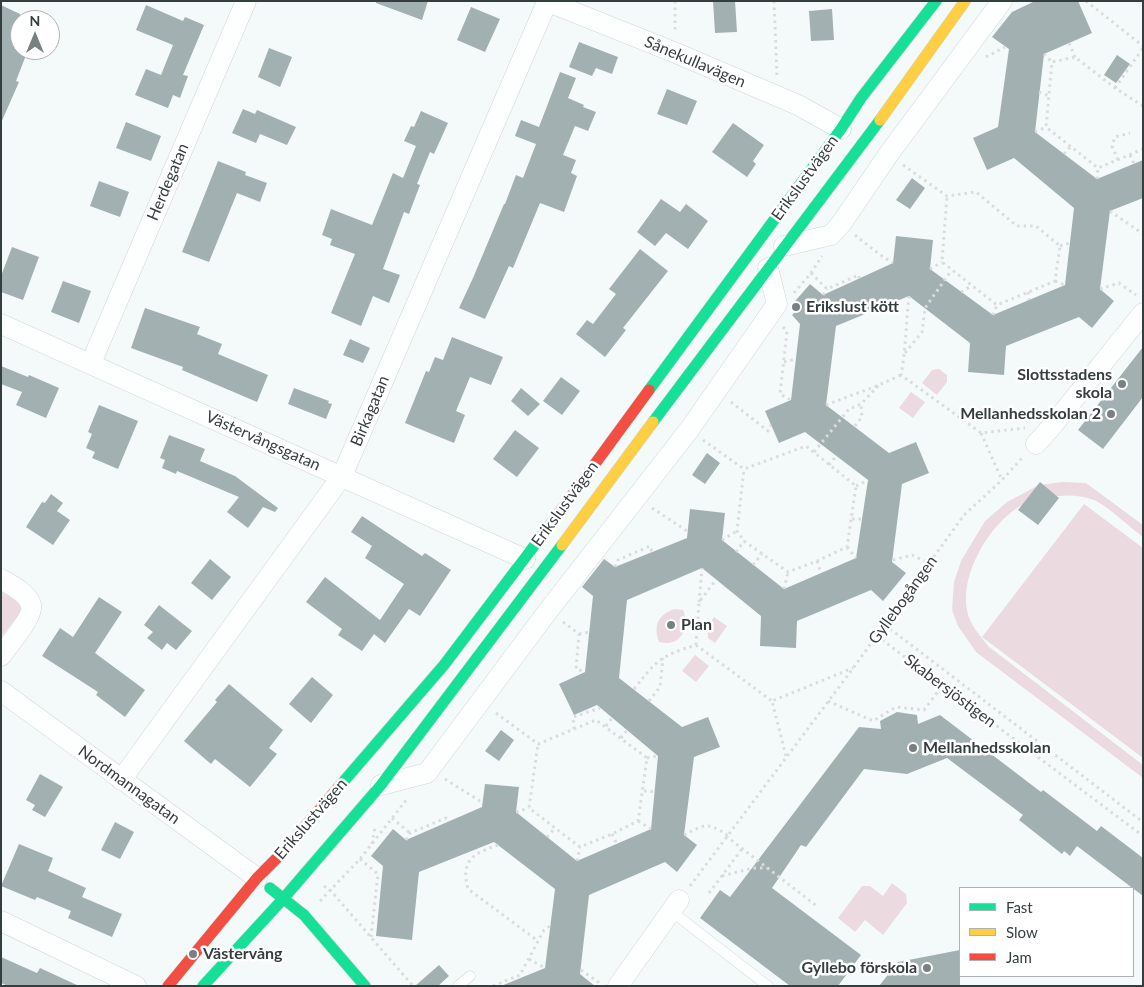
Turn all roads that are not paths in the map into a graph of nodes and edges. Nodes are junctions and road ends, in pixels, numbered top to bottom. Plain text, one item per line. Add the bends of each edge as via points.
1 (246, 1) edge
2 (546, 1) edge
3 (936, 1) edge
4 (965, 1) edge
5 (1002, 1) edge
6 (841, 129) junction
7 (784, 246) junction
8 (768, 268) junction
9 (1143, 312) edge
10 (1, 324) edge
11 (91, 363) junction
12 (1036, 444) road end
13 (342, 476) junction
14 (525, 559) junction
15 (1, 579) edge
16 (1, 656) edge
17 (1, 691) edge
18 (121, 780) junction
19 (381, 785) junction
20 (257, 878) junction
21 (283, 899) junction
22 (675, 906) joint
23 (1, 921) edge
24 (470, 976) dead end
25 (609, 985) edge
26 (136, 986) edge
27 (168, 986) edge
28 (203, 986) edge
29 (365, 986) edge
30 (458, 986) edge
31 (768, 986) edge

1 - 11 street, Herdegatan
2 - 6 street, Sånekullavägen via 798,105
2 - 13 street, Birkagatan
3 - 6 street, Erikslustvägen
4 - 7 street, Erikslustvägen via 884,115
5 - 7 street, Erikslustvägen via 836,230
6 - 14 street, Erikslustvägen
7 - 8 street, Erikslustvägen
8 - 19 street, Erikslustvägen
8 - 19 street via 773,309 689,430 427,773
9 - 12 street
10 - 11 street, Västervångsgatan
11 - 13 street, Västervångsgatan
13 - 14 street, Västervångsgatan
13 - 18 street, Birkagatan
14 - 20 street, Erikslustvägen via 444,665
15 - 16 street via 24,594 31,605 30,615
17 - 18 street, Nordmannagatan
18 - 20 street, Nordmannagatan
19 - 21 street, Erikslustvägen
20 - 21 street
20 - 27 street, Erikslustvägen
21 - 28 street, Erikslustvägen
21 - 29 street via 304,915
22 - 25 street
22 - 31 lane
23 - 26 street
24 - 30 lane

